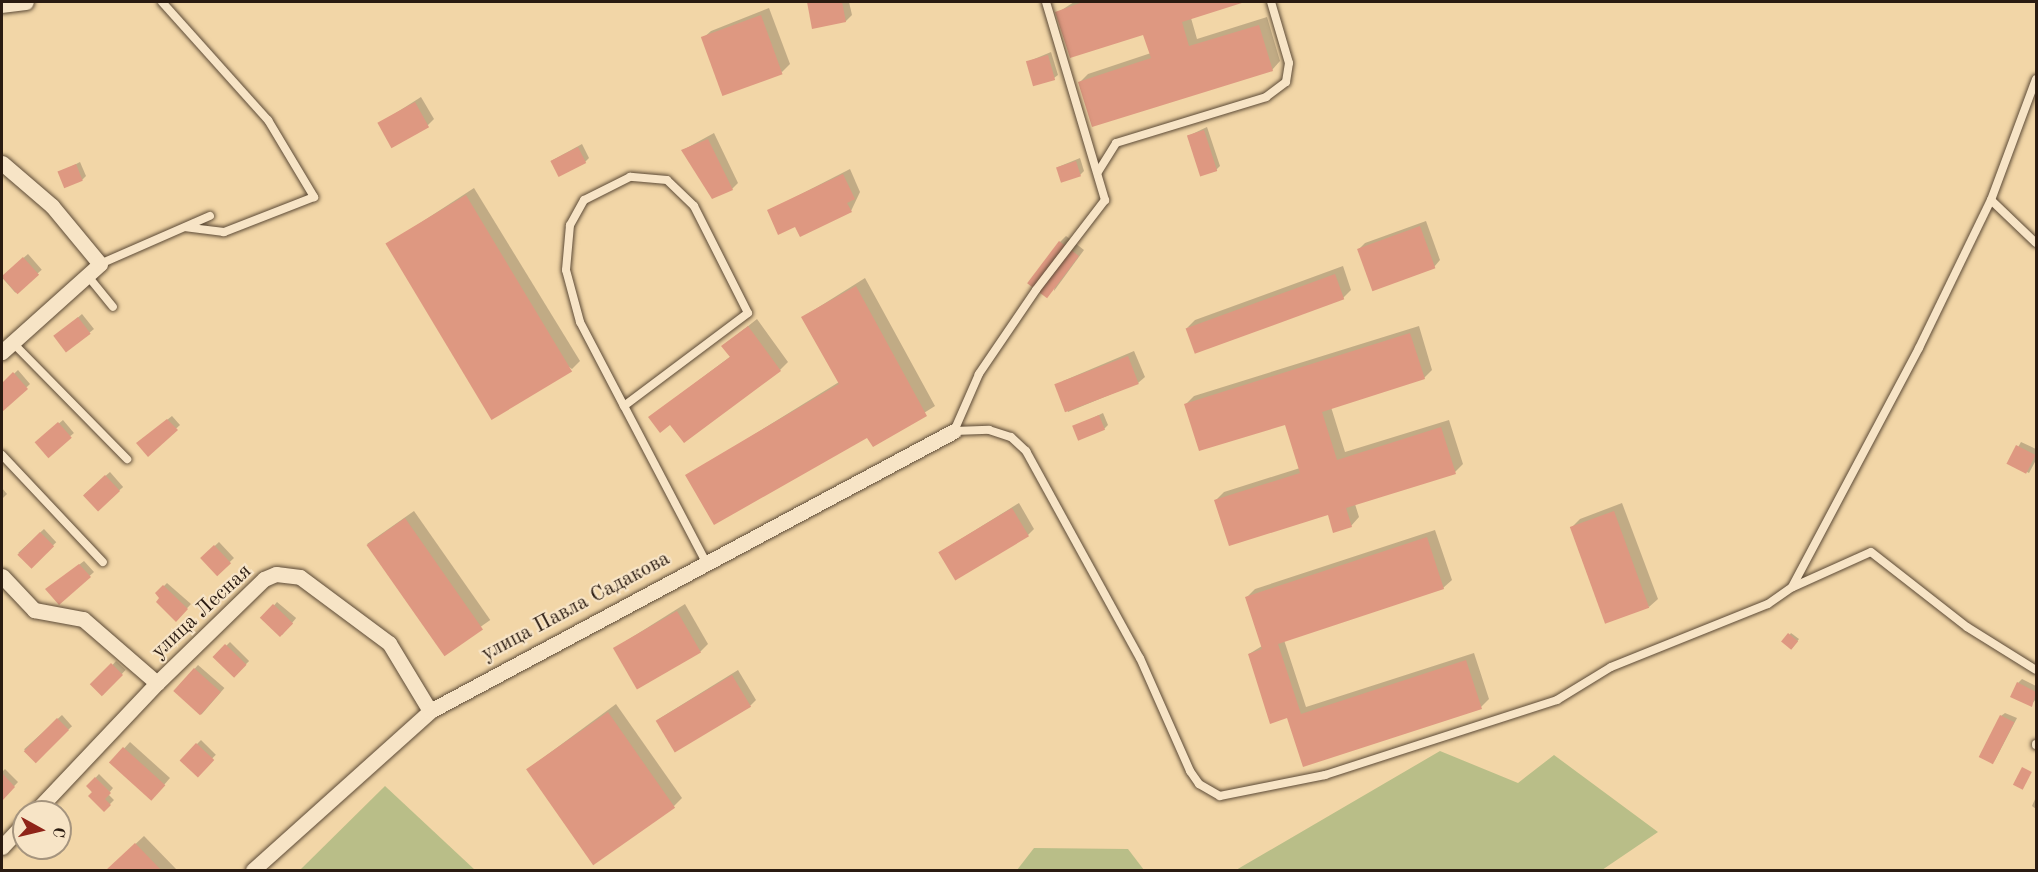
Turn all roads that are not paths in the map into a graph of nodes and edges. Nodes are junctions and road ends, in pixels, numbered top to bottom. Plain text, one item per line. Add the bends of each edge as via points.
1 (26, 2) edge
2 (162, 2) edge
3 (1046, 2) edge
4 (1271, 2) edge
5 (2, 5) edge
6 (2037, 79) edge
7 (2, 163) edge
8 (1098, 172) junction
9 (1991, 200) junction
10 (210, 216) dead end
11 (186, 227) junction
12 (2037, 243) edge
13 (100, 264) junction
14 (87, 275) junction
15 (113, 307) dead end
16 (7, 347) edge
17 (624, 406) junction
18 (954, 431) junction
19 (2, 454) edge
20 (127, 459) dead end
21 (103, 562) dead end
22 (706, 562) junction
23 (2, 576) edge
24 (1792, 587) junction
25 (2037, 670) edge
26 (157, 683) junction
27 (430, 711) junction
28 (46, 800) edge
29 (253, 870) edge

1 - 5 street
2 - 11 lane via 268,120 314,197 224,232
3 - 8 lane
4 - 8 lane via 1289,63 1286,82 1266,97 1116,143
6 - 9 lane
7 - 13 street via 52,206
8 - 18 lane via 1105,200 1036,290 979,374
9 - 12 lane
9 - 24 lane via 1919,348
10 - 11 lane
11 - 13 lane
13 - 14 street
14 - 15 lane
14 - 16 street
16 - 20 lane
17 - 17 lane via 580,322 566,270 570,225 584,200 630,177 667,180 694,206 748,313
17 - 22 lane
18 - 22 street, улица Павла Садакова
18 - 24 lane via 989,430 1011,437 1026,452 1140,658 1190,771 1199,784 1220,796 1325,775 1557,700 1611,667 1768,604
19 - 21 lane
22 - 27 street, улица Павла Садакова
23 - 26 street via 34,610 83,619
24 - 25 lane via 1871,552 1967,627
26 - 27 street, улица Лесная via 264,579 286,573 300,577 389,643
26 - 28 street, улица Лесная
27 - 29 street, улица Павла Садакова

